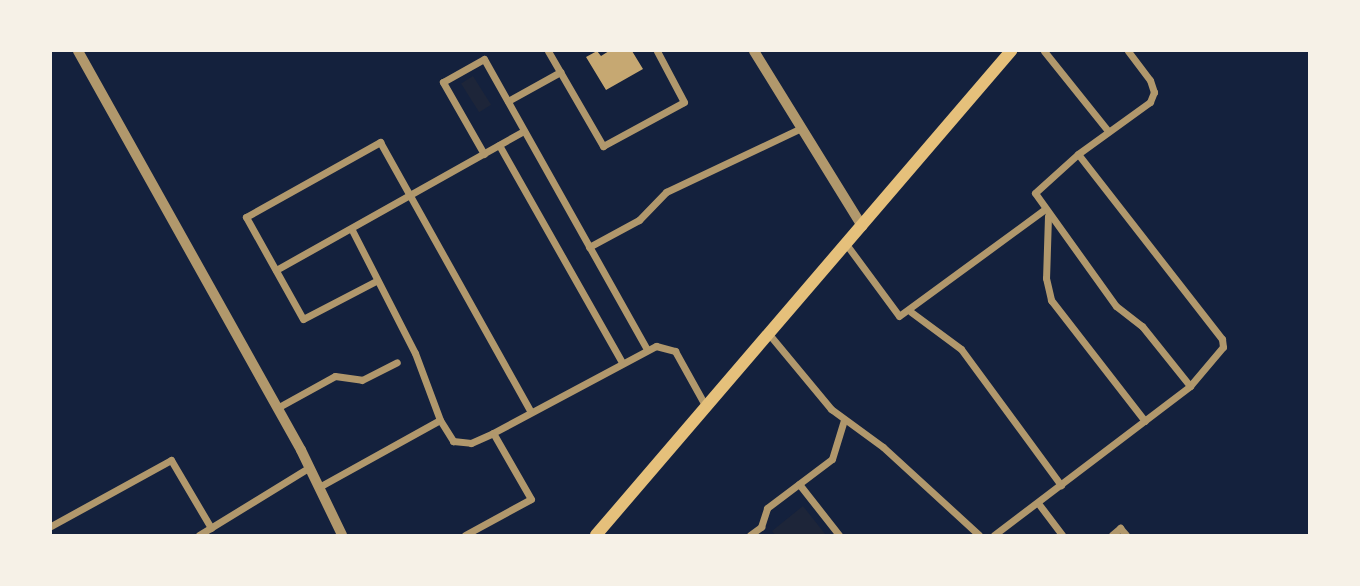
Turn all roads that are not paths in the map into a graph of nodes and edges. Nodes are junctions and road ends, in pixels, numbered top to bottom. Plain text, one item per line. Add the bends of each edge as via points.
1 (78, 51) edge
2 (548, 51) edge
3 (657, 51) edge
4 (754, 51) edge
5 (1011, 51) edge
6 (1044, 51) edge
7 (1128, 51) edge
8 (560, 72) junction
9 (508, 102) junction
10 (799, 129) junction
11 (524, 131) junction
12 (1108, 131) junction
13 (499, 145) junction
14 (484, 154) junction
15 (1078, 154) junction
16 (410, 195) junction
17 (1046, 213) junction
18 (862, 226) junction
19 (352, 230) junction
20 (846, 244) junction
21 (589, 247) junction
22 (276, 270) junction
23 (376, 281) junction
24 (911, 312) junction
25 (768, 333) junction
26 (646, 348) junction
27 (621, 361) junction
28 (397, 362) dead end
29 (1190, 386) junction
30 (704, 403) junction
31 (277, 408) junction
32 (531, 412) junction
33 (440, 420) junction
34 (844, 420) junction
35 (1144, 421) junction
36 (493, 433) junction
37 (310, 467) junction
38 (799, 484) junction
39 (1061, 485) junction
40 (319, 487) junction
41 (1038, 503) junction
42 (51, 526) edge
43 (211, 528) junction
44 (199, 535) edge
45 (342, 535) edge
46 (465, 535) edge
47 (596, 535) edge
48 (750, 535) edge
49 (839, 535) edge
50 (978, 535) edge
51 (994, 535) edge
52 (1062, 535) edge
53 (1112, 535) edge
54 (1126, 535) edge

1 - 31 street
2 - 8 street
3 - 8 street via 684,102 603,146
4 - 10 street
5 - 18 main road
6 - 12 street
7 - 12 street via 1154,92 1150,102
8 - 9 street
9 - 11 street
9 - 14 street via 484,60 443,82
10 - 18 street
10 - 21 street via 666,192 639,220
11 - 13 street
11 - 21 street
12 - 15 street
13 - 14 street
13 - 27 street
14 - 16 street
15 - 17 street via 1035,193
15 - 29 street via 1222,339 1218,355
16 - 19 street
16 - 22 street via 380,142 331,169 246,217
16 - 32 street
17 - 24 street
17 - 29 street via 1116,306 1142,326
17 - 35 street via 1046,278 1051,300
18 - 20 main road
19 - 22 street
19 - 23 street
20 - 24 street via 893,313
20 - 25 main road
21 - 26 street
22 - 23 street via 303,318
23 - 33 street via 415,353
24 - 39 street via 961,349
25 - 30 main road
25 - 34 street
26 - 27 street
26 - 30 street via 675,351
27 - 32 street
28 - 31 street via 362,380 335,376
29 - 35 street
30 - 47 main road
31 - 37 street
32 - 36 street
33 - 36 street via 459,443
33 - 40 street
34 - 38 street via 832,459
34 - 50 street via 883,447
35 - 39 street
36 - 46 street via 531,499
37 - 40 street
37 - 43 street
38 - 48 street via 766,508 761,527
38 - 49 street
39 - 41 street
40 - 45 street
41 - 51 street
41 - 52 street
42 - 43 street via 171,460
43 - 44 street
53 - 54 street via 1121,528

